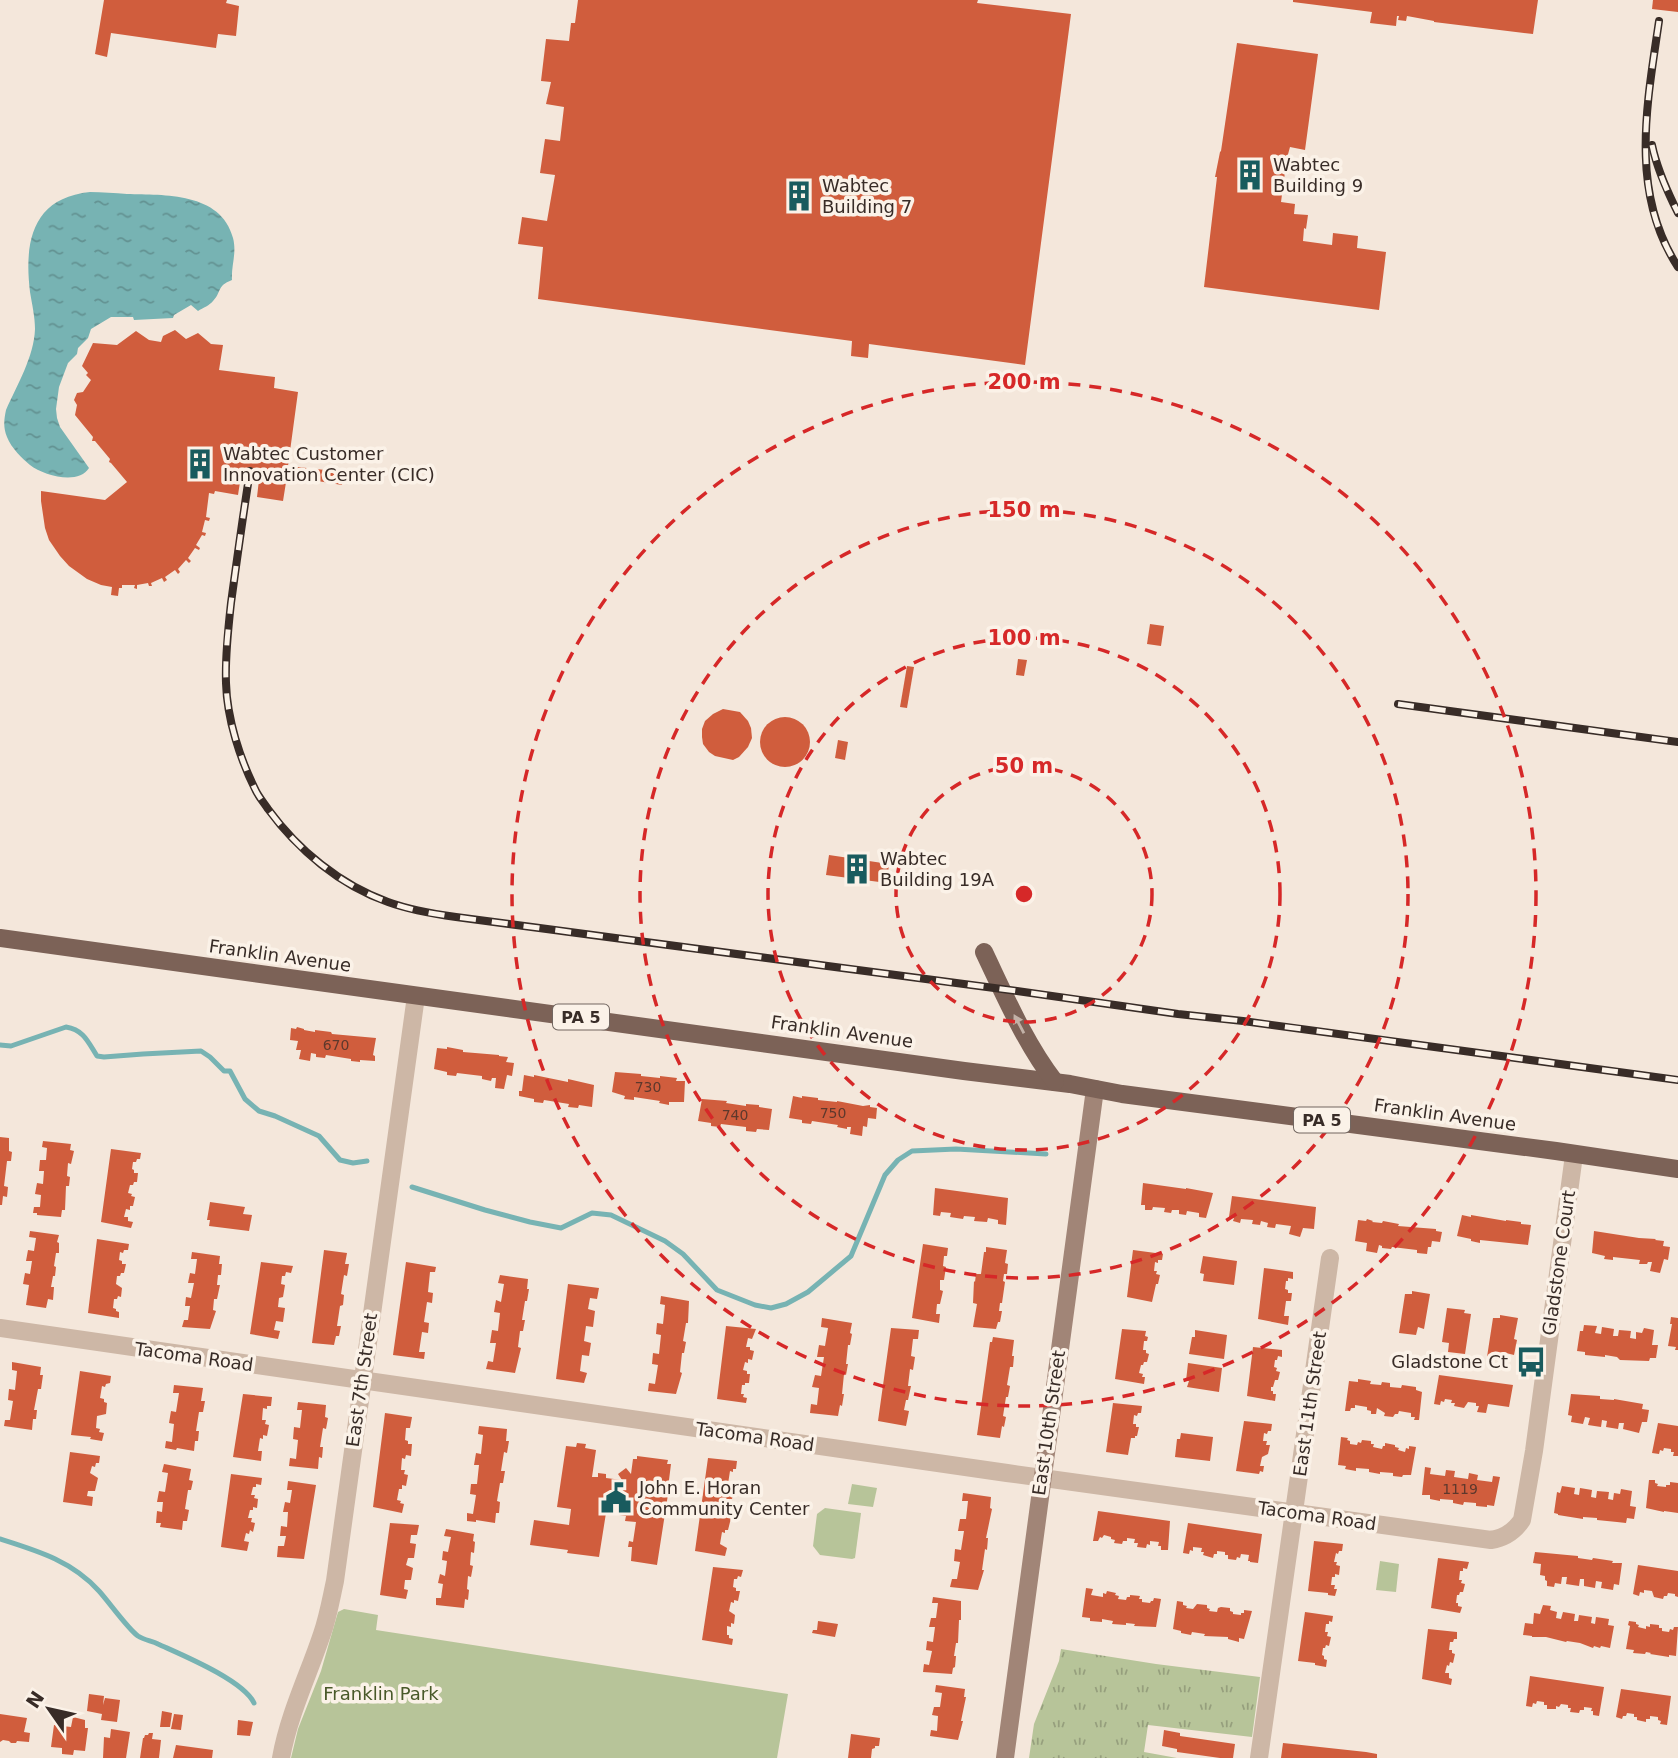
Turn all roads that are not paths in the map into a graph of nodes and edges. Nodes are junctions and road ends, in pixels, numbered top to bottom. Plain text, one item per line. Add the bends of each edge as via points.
1 (0, 938) edge
2 (984, 952) dead end
3 (415, 996) junction
4 (1055, 1082) junction
5 (1095, 1088) junction
6 (1574, 1155) junction
7 (1678, 1170) edge
8 (1330, 1258) dead end
9 (0, 1328) edge
10 (362, 1381) junction
11 (1042, 1478) junction
12 (1295, 1513) junction
13 (1510, 1533) joint
14 (281, 1758) edge
15 (1005, 1758) edge
16 (1259, 1758) edge

1 - 3 main road, Franklin Avenue / PA 5
4 -> 2 main road via 1023,1032
3 - 4 main road, Franklin Avenue / PA 5
3 - 10 street, East 7th Street
4 - 5 main road, Franklin Avenue / PA 5
5 - 6 main road, Franklin Avenue / PA 5
5 - 11 street, East 10th Street
6 - 7 main road, Franklin Avenue / PA 5
6 - 13 street, Gladstone Court via 1534,1451 1522,1520
8 - 12 street, East 11th Street
9 - 10 street, Tacoma Road
10 - 11 street, Tacoma Road
10 - 14 street, East 7th Street via 330,1610
11 - 12 street, Tacoma Road
11 - 15 street, East 10th Street
12 - 13 street, Tacoma Road via 1490,1540
12 - 16 street, East 11th Street

